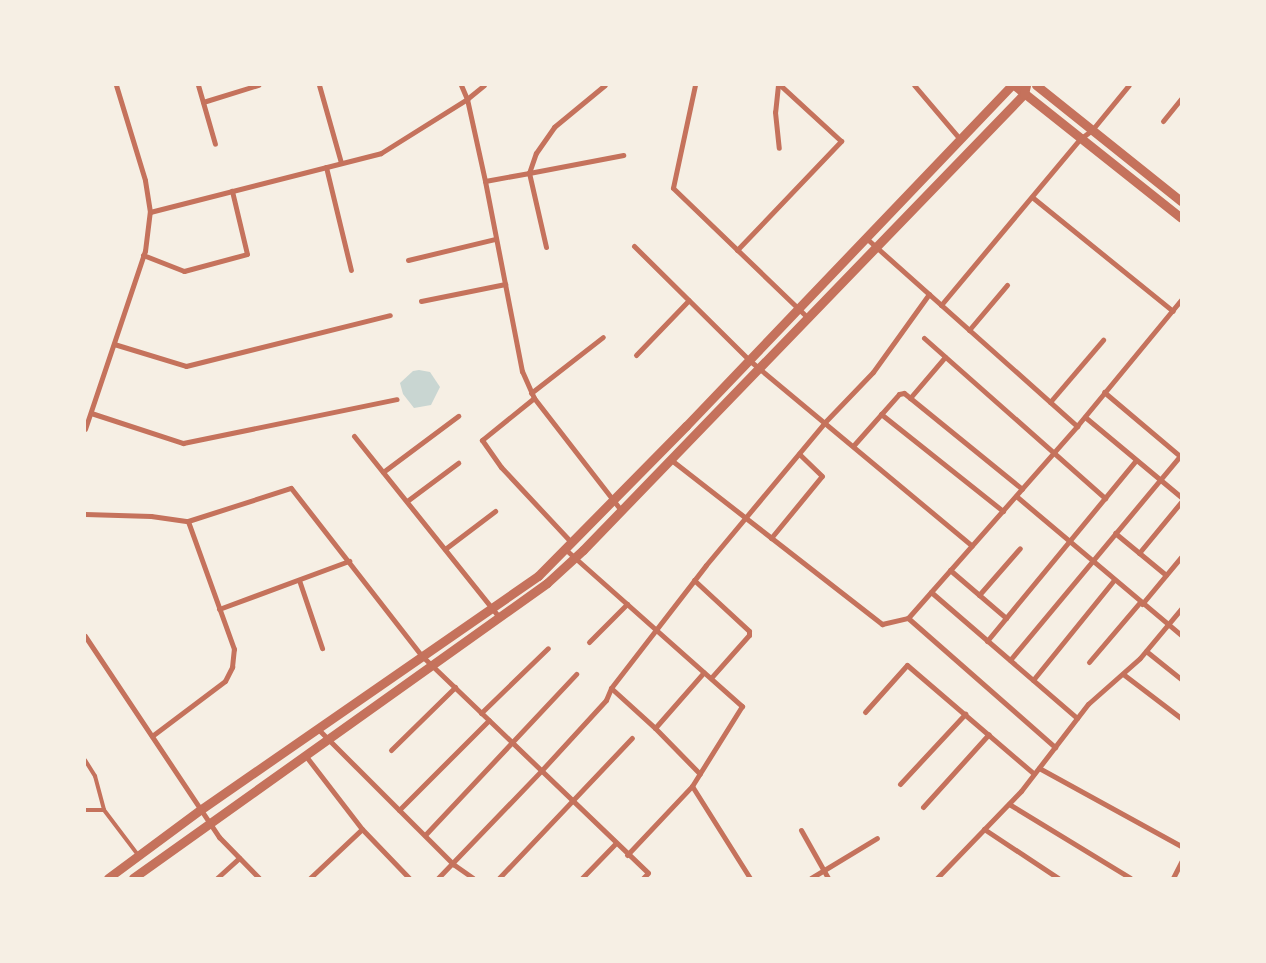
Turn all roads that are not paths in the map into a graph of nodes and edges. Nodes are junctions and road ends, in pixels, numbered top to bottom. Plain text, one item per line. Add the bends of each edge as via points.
1 (116, 85) edge
2 (198, 85) edge
3 (258, 85) edge
4 (320, 85) edge
5 (460, 85) edge
6 (484, 85) edge
7 (605, 85) edge
8 (695, 85) edge
9 (779, 85) edge
10 (914, 85) edge
11 (1013, 85) edge
12 (1036, 85) edge
13 (1129, 85) edge
14 (1025, 89) edge
15 (1181, 98) edge
16 (467, 99) junction
17 (203, 102) junction
18 (1163, 121) dead end
19 (1092, 130) junction
20 (960, 139) junction
21 (1080, 139) junction
22 (215, 144) dead end
23 (779, 148) dead end
24 (623, 156) dead end
25 (340, 163) junction
26 (326, 167) junction
27 (529, 172) junction
28 (485, 180) junction
29 (232, 191) junction
30 (1032, 197) junction
31 (1181, 201) edge
32 (150, 212) junction
33 (1181, 218) edge
34 (866, 238) junction
35 (495, 239) junction
36 (634, 246) dead end
37 (875, 246) junction
38 (546, 247) dead end
39 (737, 250) junction
40 (143, 255) junction
41 (408, 260) dead end
42 (352, 270) dead end
43 (504, 284) junction
44 (1007, 285) dead end
45 (929, 294) junction
46 (689, 300) junction
47 (1181, 300) edge
48 (421, 301) dead end
49 (942, 305) junction
50 (798, 309) junction
51 (1173, 311) junction
52 (390, 314) dead end
53 (807, 317) junction
54 (969, 330) junction
55 (603, 337) dead end
56 (924, 338) dead end
57 (1103, 340) dead end
58 (114, 344) junction
59 (636, 355) dead end
60 (945, 357) junction
61 (749, 360) junction
62 (759, 366) junction
63 (1104, 392) junction
64 (532, 396) junction
65 (910, 398) junction
66 (397, 399) dead end
67 (1050, 402) junction
68 (90, 413) junction
69 (881, 414) junction
70 (458, 416) dead end
71 (1084, 417) junction
72 (825, 422) junction
73 (1077, 426) junction
74 (85, 430) edge
75 (354, 436) dead end
76 (853, 446) junction
77 (799, 454) junction
78 (1052, 454) junction
79 (1181, 456) edge
80 (670, 459) junction
81 (1136, 460) junction
82 (458, 463) dead end
83 (383, 472) junction
84 (1160, 480) junction
85 (1022, 489) junction
86 (1016, 496) junction
87 (1181, 497) edge
88 (1105, 498) junction
89 (613, 500) junction
90 (407, 501) junction
91 (1181, 502) edge
92 (621, 510) junction
93 (495, 511) dead end
94 (1003, 511) junction
95 (85, 514) edge
96 (745, 518) junction
97 (188, 521) junction
98 (1116, 533) junction
99 (771, 538) junction
100 (1069, 541) junction
101 (568, 545) junction
102 (972, 546) junction
103 (1020, 548) dead end
104 (445, 549) junction
105 (1139, 553) junction
106 (575, 557) junction
107 (1181, 557) edge
108 (349, 561) junction
109 (1092, 561) junction
110 (950, 570) junction
111 (1166, 576) junction
112 (299, 580) junction
113 (694, 580) junction
114 (1114, 580) junction
115 (931, 592) junction
116 (979, 595) junction
117 (1141, 603) junction
118 (627, 604) junction
119 (492, 608) junction
120 (1181, 609) edge
121 (220, 610) junction
122 (500, 618) junction
123 (908, 618) junction
124 (1006, 618) junction
125 (1168, 625) junction
126 (656, 630) junction
127 (1181, 635) edge
128 (85, 636) edge
129 (988, 641) junction
130 (589, 642) dead end
131 (322, 648) dead end
132 (548, 648) dead end
133 (1146, 651) junction
134 (422, 656) junction
135 (1010, 660) junction
136 (1089, 662) dead end
137 (432, 665) junction
138 (704, 672) junction
139 (576, 674) dead end
140 (1122, 674) junction
141 (711, 678) junction
142 (1181, 679) edge
143 (1033, 680) junction
144 (454, 687) junction
145 (611, 688) junction
146 (481, 712) junction
147 (865, 712) dead end
148 (964, 714) junction
149 (1077, 718) junction
150 (1181, 718) edge
151 (488, 720) junction
152 (655, 728) junction
153 (319, 730) junction
154 (988, 734) junction
155 (152, 736) junction
156 (327, 738) junction
157 (632, 738) dead end
158 (511, 742) junction
159 (1055, 747) junction
160 (391, 750) dead end
161 (305, 754) junction
162 (85, 760) edge
163 (1039, 768) junction
164 (541, 772) junction
165 (700, 774) junction
166 (1034, 774) junction
167 (900, 784) dead end
168 (692, 786) junction
169 (571, 800) junction
170 (1009, 804) junction
171 (923, 807) dead end
172 (85, 810) edge
173 (104, 810) junction
174 (200, 810) junction
175 (399, 810) junction
176 (210, 823) junction
177 (362, 829) junction
178 (984, 829) junction
179 (801, 830) dead end
180 (424, 835) junction
181 (877, 838) dead end
182 (615, 844) junction
183 (1181, 846) edge
184 (627, 855) junction
185 (139, 856) junction
186 (239, 858) junction
187 (1181, 862) edge
188 (453, 864) junction
189 (822, 871) junction
190 (108, 878) edge
191 (133, 878) edge
192 (217, 878) edge
193 (259, 878) edge
194 (310, 878) edge
195 (409, 878) edge
196 (438, 878) edge
197 (473, 878) edge
198 (499, 878) edge
199 (582, 878) edge
200 (643, 878) edge
201 (750, 878) edge
202 (811, 878) edge
203 (828, 878) edge
204 (937, 878) edge
205 (1058, 878) edge
206 (1130, 878) edge
207 (1173, 878) edge

1 - 32 street via 145,180
2 - 17 street
3 - 17 street
4 - 25 street
5 - 16 street
6 - 16 street
7 - 27 street via 554,126 536,153
8 - 39 street via 673,188
9 - 23 street via 774,112
9 - 39 street via 842,141
10 - 20 street
11 - 14 street
11 - 20 street
12 - 19 street
13 - 19 street
14 - 21 street
14 - 37 street
15 - 18 street
16 - 25 street via 381,153
16 - 28 street
17 - 22 street
19 - 21 street
19 - 31 street
20 - 34 street
21 - 30 street
21 - 33 street
24 - 27 street
25 - 26 street
26 - 29 street
26 - 42 street
27 - 28 street
27 - 38 street
28 - 35 street
29 - 32 street
29 - 40 street via 247,254 184,271
30 - 49 street
30 - 51 street
32 - 40 street
34 - 37 street
34 - 50 street
35 - 41 street
35 - 43 street
36 - 46 street
37 - 45 street
37 - 53 street
39 - 50 street
40 - 58 street
43 - 48 street
43 - 64 street via 522,371
44 - 54 street
45 - 49 street
45 - 72 street via 873,372
46 - 59 street
46 - 61 street
47 - 51 street
49 - 54 street
50 - 53 street
50 - 61 street
51 - 63 street
52 - 58 street via 186,366
53 - 62 street
54 - 67 street
55 - 64 street
56 - 60 street
57 - 67 street
58 - 68 street
60 - 65 street
60 - 78 street
61 - 62 street
61 - 89 street
62 - 72 street
62 - 80 street
63 - 71 street
63 - 79 street
64 - 89 street
64 - 101 street via 482,440
65 - 69 street via 904,393 899,394
65 - 85 street
66 - 68 street via 183,444
67 - 73 street
68 - 74 street
69 - 76 street
69 - 94 street
70 - 83 street
71 - 73 street
71 - 81 street
72 - 76 street
72 - 77 street
73 - 78 street
75 - 83 street
76 - 102 street
77 - 96 street
77 - 99 street via 822,476
78 - 85 street
78 - 88 street
79 - 84 street
80 - 92 street
80 - 96 street
81 - 84 street
81 - 88 street
82 - 90 street
83 - 90 street
84 - 87 street
84 - 98 street
85 - 86 street
86 - 94 street
86 - 100 street
88 - 100 street
89 - 92 street
89 - 101 street
90 - 104 street
91 - 105 street
92 - 106 street
93 - 104 street
94 - 102 street
95 - 97 street
96 - 99 street
96 - 113 street
97 - 108 street via 291,488
97 - 121 street
98 - 105 street
98 - 109 street
99 - 123 street via 882,624
100 - 109 street
100 - 124 street
101 - 106 street
101 - 119 street via 538,576
102 - 110 street
103 - 116 street
104 - 119 street
105 - 111 street
106 - 118 street
106 - 122 street via 547,583
107 - 111 street
108 - 112 street
108 - 134 street
109 - 114 street
109 - 135 street
110 - 115 street
110 - 116 street
111 - 117 street
112 - 121 street
112 - 131 street
113 - 126 street
113 - 141 street via 749,630
114 - 117 street
114 - 143 street
115 - 123 street
115 - 129 street
116 - 124 street
117 - 125 street
117 - 136 street
118 - 126 street
118 - 130 street
119 - 122 street
119 - 134 street
120 - 125 street
121 - 155 street via 234,649 232,667 225,681
122 - 137 street
123 - 159 street
124 - 129 street
125 - 127 street
125 - 133 street
126 - 138 street
126 - 145 street
128 - 155 street
129 - 135 street
132 - 146 street
133 - 140 street
133 - 142 street
134 - 137 street
134 - 153 street
135 - 143 street
137 - 144 street
137 - 156 street
138 - 141 street
138 - 152 street
139 - 158 street
140 - 149 street
140 - 150 street
141 - 165 street via 742,706
143 - 149 street
144 - 146 street
144 - 160 street
145 - 152 street
145 - 164 street via 606,700
146 - 151 street
147 - 148 street via 908,665
148 - 154 street
148 - 167 street
149 - 159 street
151 - 158 street
151 - 175 street
152 - 165 street
153 - 156 street
153 - 174 street
154 - 166 street
154 - 171 street
155 - 174 street
156 - 161 street
156 - 175 street
157 - 169 street
158 - 164 street
158 - 180 street
159 - 163 street
161 - 176 street
161 - 177 street
162 - 173 lane via 95,776
163 - 166 street
163 - 183 street
164 - 169 street
164 - 188 street
165 - 168 street
166 - 170 street
168 - 184 street
168 - 201 street
169 - 182 street
169 - 198 street
170 - 178 street
170 - 206 street
172 - 173 lane
173 - 185 lane
174 - 176 street
174 - 185 street
175 - 180 street
176 - 186 street
176 - 191 street
177 - 194 street
177 - 195 street
178 - 204 street
178 - 205 street
179 - 189 street
180 - 188 street
181 - 189 street
182 - 184 street
182 - 199 street
184 - 200 street via 648,873
185 - 190 street
186 - 192 street
186 - 193 street
187 - 207 street
188 - 196 street
188 - 197 street
189 - 202 street
189 - 203 street

